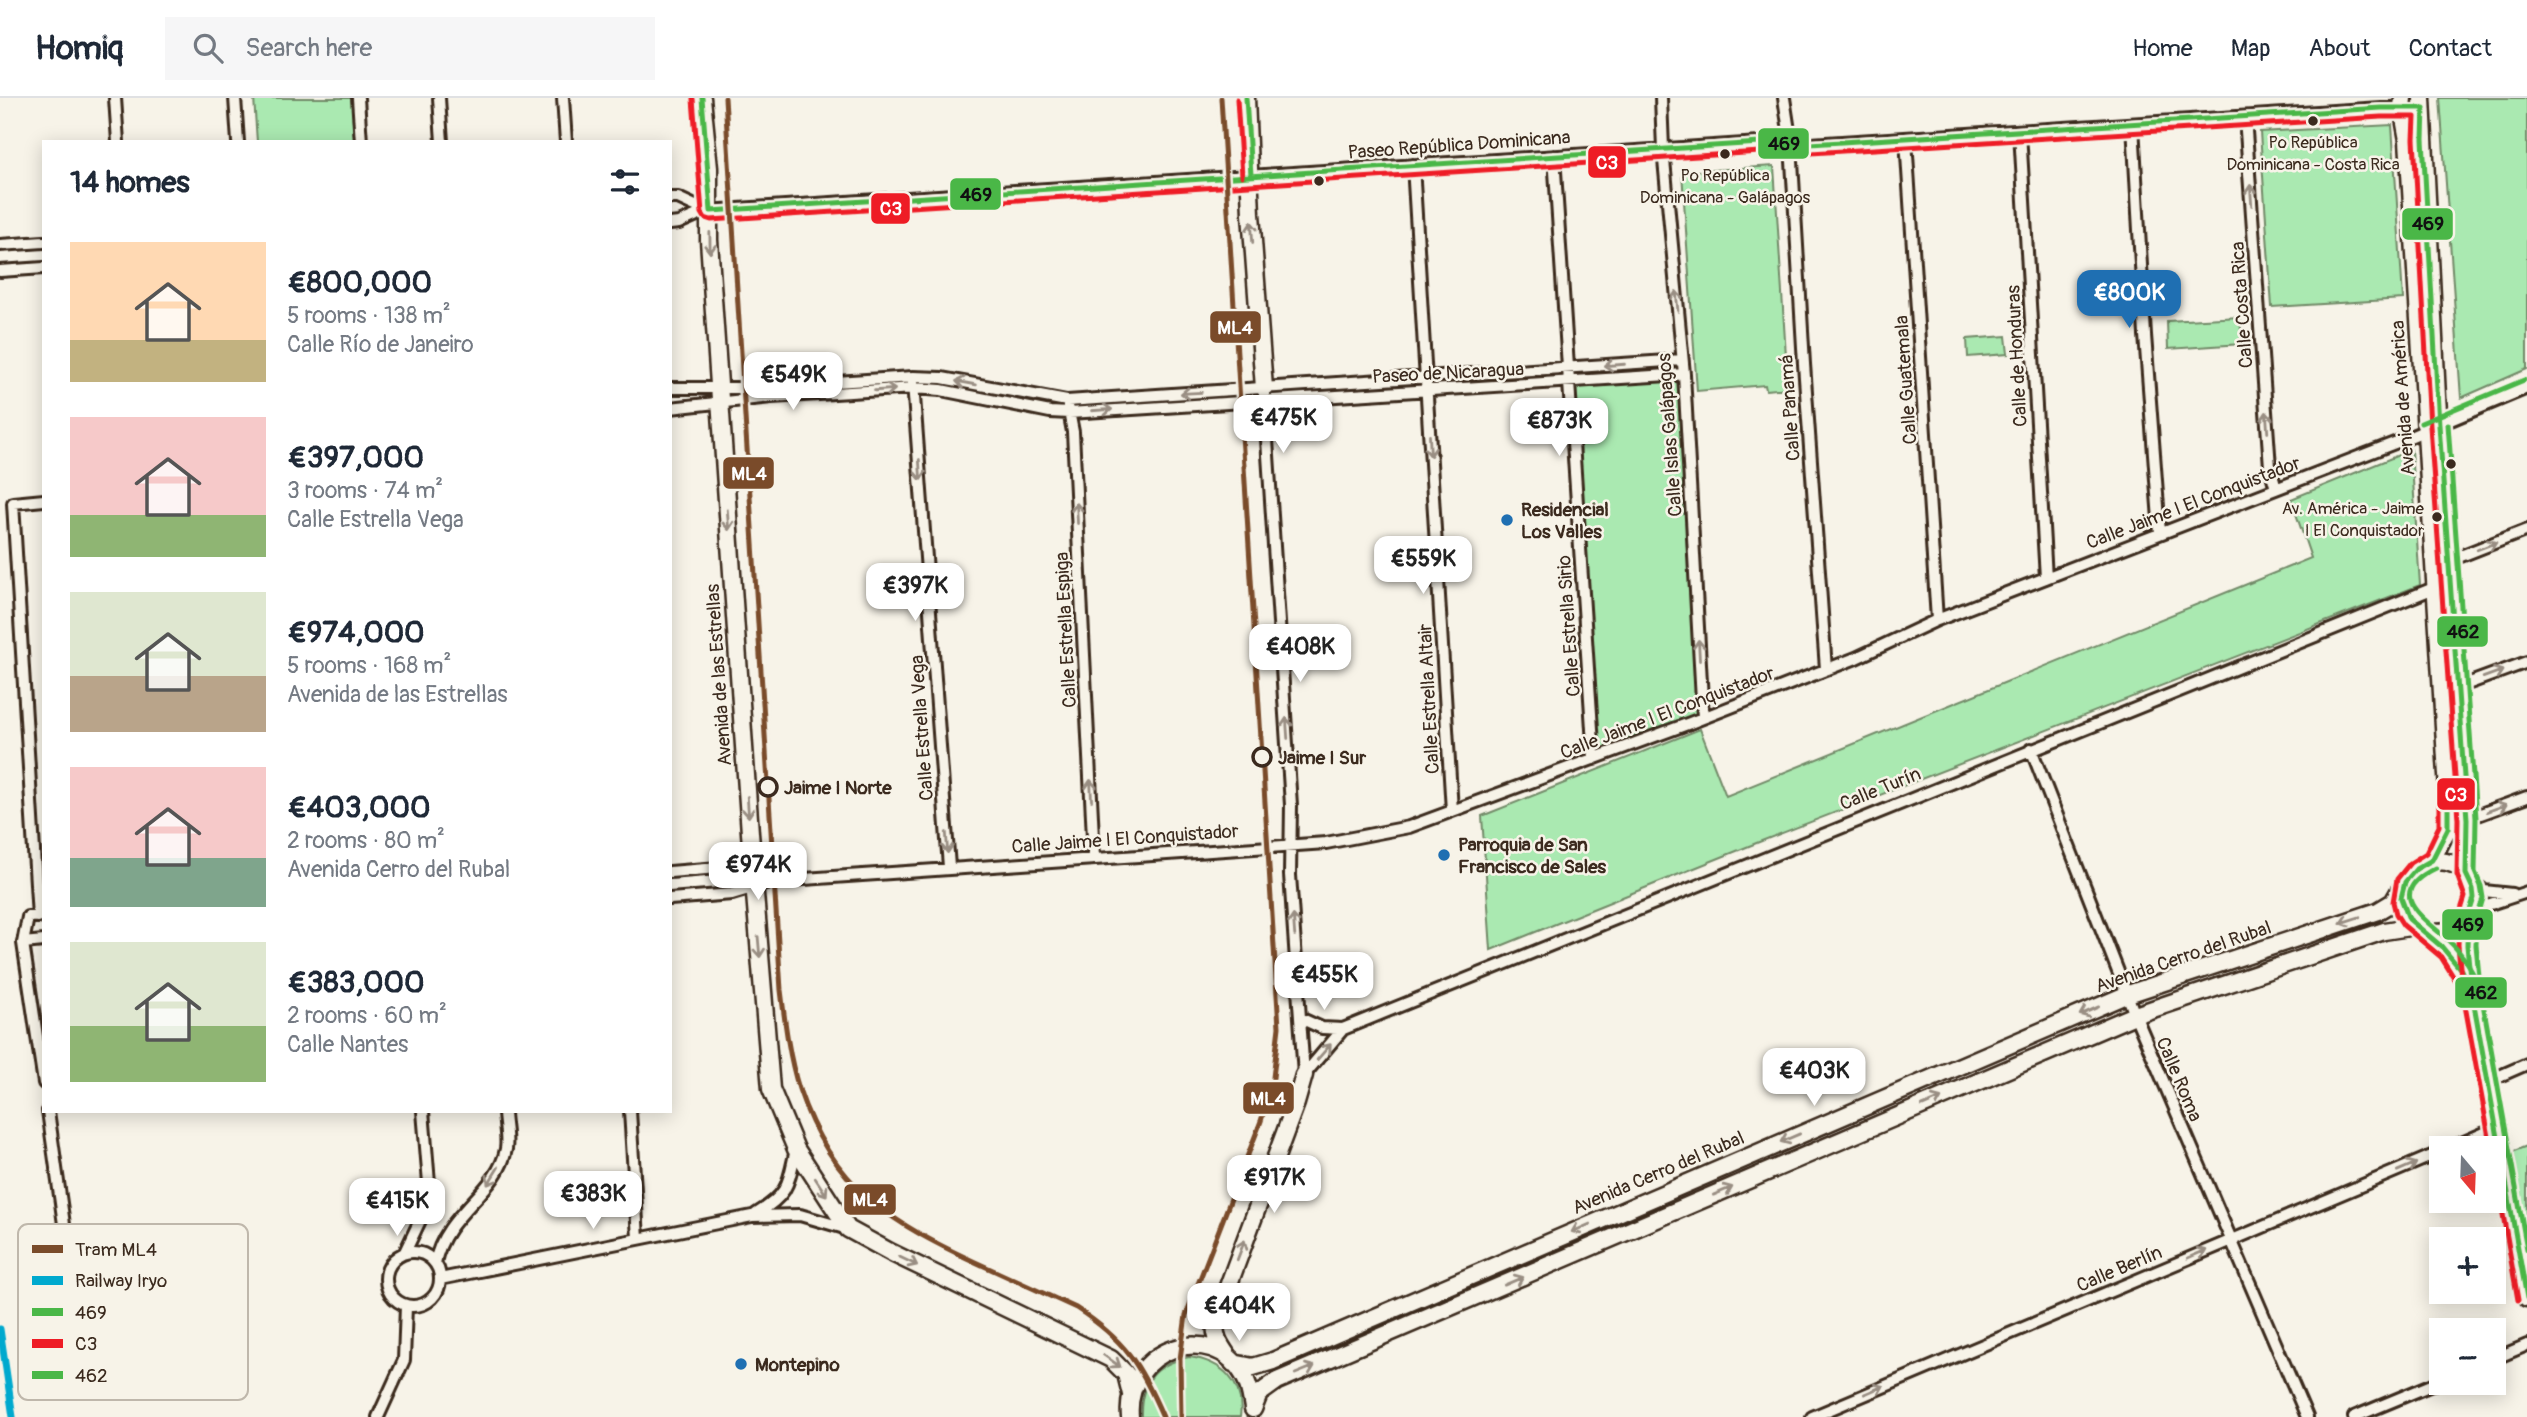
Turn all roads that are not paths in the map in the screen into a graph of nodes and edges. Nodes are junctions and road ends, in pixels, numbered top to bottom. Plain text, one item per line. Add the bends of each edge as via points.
1 (115, 98) edge
2 (235, 98) edge
3 (358, 98) edge
4 (439, 98) edge
5 (563, 98) edge
6 (702, 98) edge
7 (1246, 98) edge
8 (1661, 98) edge
9 (1784, 98) edge
10 (2403, 103) edge
11 (2423, 103) edge
12 (2245, 117) junction
13 (2133, 125) junction
14 (2020, 132) junction
15 (1906, 139) junction
16 (118, 140) edge
17 (238, 140) edge
18 (361, 140) edge
19 (442, 140) edge
20 (566, 140) edge
21 (1791, 144) junction
22 (1663, 149) junction
23 (1554, 156) junction
24 (1413, 165) junction
25 (1251, 175) junction
26 (672, 198) edge
27 (708, 211) junction
28 (672, 224) edge
29 (42, 242) edge
30 (0, 245) edge
31 (42, 268) edge
32 (0, 271) edge
33 (1682, 360) junction
34 (1568, 369) junction
35 (1684, 374) junction
36 (1426, 378) junction
37 (1570, 382) junction
38 (913, 383) junction
39 (672, 388) edge
40 (2527, 388) edge
41 (1426, 390) junction
42 (1264, 394) junction
43 (720, 395) junction
44 (672, 407) edge
45 (1068, 407) junction
46 (2432, 428) junction
47 (2276, 489) junction
48 (42, 500) edge
49 (2527, 530) edge
50 (2160, 533) junction
51 (2448, 561) junction
52 (2046, 578) junction
53 (2434, 588) junction
54 (1937, 620) junction
55 (2527, 662) edge
56 (1826, 669) junction
57 (2459, 687) junction
58 (1703, 718) junction
59 (2031, 749) junction
60 (1594, 759) junction
61 (2527, 797) edge
62 (1452, 811) junction
63 (2467, 819) junction
64 (1290, 845) junction
65 (1094, 858) junction
66 (2432, 860) junction
67 (948, 867) junction
68 (672, 872) edge
69 (2468, 875) junction
70 (754, 881) junction
71 (2404, 883) junction
72 (2522, 894) edge
73 (672, 899) edge
74 (2470, 914) junction
75 (37, 917) edge
76 (2419, 928) junction
77 (42, 942) edge
78 (23, 943) junction
79 (2471, 988) junction
80 (2128, 994) junction
81 (2135, 1015) junction
82 (1300, 1018) junction
83 (1343, 1029) junction
84 (2527, 1064) edge
85 (42, 1070) edge
86 (1304, 1075) junction
87 (2488, 1081) junction
88 (48, 1113) edge
89 (424, 1113) edge
90 (504, 1113) edge
91 (630, 1113) edge
92 (2496, 1128) junction
93 (2478, 1136) edge
94 (796, 1149) junction
95 (2429, 1157) edge
96 (752, 1216) junction
97 (64, 1224) edge
98 (848, 1229) junction
99 (638, 1238) junction
100 (2232, 1239) junction
101 (405, 1252) junction
102 (435, 1263) junction
103 (440, 1279) junction
104 (2527, 1298) edge
105 (406, 1306) junction
106 (2527, 1345) edge
107 (2506, 1354) edge
108 (1231, 1361) junction
109 (2429, 1386) edge
110 (1130, 1405) edge
111 (1252, 1413) edge
112 (378, 1417) edge
113 (1119, 1417) edge
114 (1812, 1417) edge
115 (2308, 1417) edge
116 (2354, 1417) edge

1 - 16 street
2 - 17 street
3 - 18 street
4 - 19 street
5 - 20 street
6 - 27 street, Avenida de las Estrellas
7 - 25 street
8 - 22 street, Calle Islas Galápagos
9 - 21 street, Calle Panamá
10 - 11 street, Paseo República Dominicana
10 - 12 street, Paseo República Dominicana
10 - 46 street, Avenida de América
11 - 46 street, Avenida de América
12 - 13 street, Paseo República Dominicana
47 -> 12 street, Calle Costa Rica via 2270,467
13 - 14 street, Paseo República Dominicana
13 - 50 street
14 - 15 street, Paseo República Dominicana
14 - 52 street, Calle de Honduras
15 - 21 street, Paseo República Dominicana
15 - 54 street, Calle Guatemala
21 - 22 street, Paseo República Dominicana
21 - 56 street, Calle Panamá
22 - 23 street, Paseo República Dominicana
33 -> 22 street, Calle Islas Galápagos
23 - 24 street, Paseo República Dominicana
23 - 34 street, Calle Estrella Sirio
24 - 25 street, Paseo República Dominicana
24 - 36 street, Calle Estrella Altair
25 - 27 street, Paseo República Dominicana
42 -> 25 street
26 - 27 street, Paseo República Dominicana
27 - 28 street, Paseo República Dominicana
27 -> 43 street, Avenida de las Estrellas
29 - 30 street
31 - 32 street
33 -> 34 street, Paseo de Nicaragua
33 - 35 street, Calle Islas Galápagos
34 - 36 street, Paseo de Nicaragua
34 - 37 street, Calle Estrella Sirio
35 - 37 street, Paseo de Nicaragua
58 -> 35 street, Calle Islas Galápagos
36 - 41 street, Calle Estrella Altair
36 - 42 street, Paseo de Nicaragua
37 - 41 street, Paseo de Nicaragua
37 - 60 street, Calle Estrella Sirio
38 - 43 street, Paseo de Nicaragua via 743,388
38 - 45 street, Paseo de Nicaragua via 1050,412
38 -> 67 street, Calle Estrella Vega
39 - 43 street, Paseo de Nicaragua
40 - 46 street, Calle Jaime I El Conquistador
41 - 42 street, Paseo de Nicaragua
41 -> 62 street, Calle Estrella Altair
42 - 45 street, Paseo de Nicaragua
64 -> 42 street via 1292,805
43 - 44 street, Paseo de Nicaragua
43 -> 70 street, Avenida de las Estrellas
65 -> 45 street, Calle Estrella Espiga via 1073,432
46 - 47 street, Calle Jaime I El Conquistador
46 - 51 street, Avenida de América
46 - 53 street, Avenida de América
47 - 50 street, Calle Jaime I El Conquistador
48 - 75 street via 13,503
51 -> 49 street
50 - 52 street, Calle Jaime I El Conquistador
51 - 57 street, Avenida de América
52 - 54 street, Calle Jaime I El Conquistador
53 - 59 street, Calle Turín
53 - 66 street, Avenida de América via 2449,808 2448,828
54 - 56 street, Calle Jaime I El Conquistador
57 -> 55 street
56 - 58 street, Calle Jaime I El Conquistador
57 - 63 street, Avenida de América
58 - 60 street, Calle Jaime I El Conquistador
59 - 80 street, Calle Roma
59 - 83 street, Calle Turín
60 - 62 street, Calle Jaime I El Conquistador
63 -> 61 street
62 - 64 street, Calle Jaime I El Conquistador via 1409,827
63 - 69 street, Avenida de América
64 - 65 street, Calle Jaime I El Conquistador
82 -> 64 street
65 - 67 street, Calle Jaime I El Conquistador
66 - 69 street via 2449,862
66 - 71 street via 2410,872
67 - 70 street, Calle Jaime I El Conquistador
68 - 70 street, Calle Jaime I El Conquistador via 730,867
69 - 72 street via 2484,891
69 - 74 street via 2474,898
70 - 73 street via 723,895
70 -> 94 street, Avenida de las Estrellas via 771,1089
71 - 76 street via 2402,905
71 -> 80 street, Avenida Cerro del Rubal via 2393,902 2378,911
72 - 74 street
74 - 76 street via 2455,929 2443,933
74 - 79 street
75 - 78 street
76 - 79 street via 2446,950
76 - 81 street, Avenida Cerro del Rubal via 2384,931
77 - 78 street
78 - 85 street
79 - 87 street
80 - 81 street, Calle Roma
80 -> 108 street, Avenida Cerro del Rubal via 1273,1361 1253,1367
81 - 100 street, Calle Roma
111 -> 81 street, Avenida Cerro del Rubal via 1259,1394 1277,1381
82 - 83 street via 1322,1028
82 - 86 street
86 -> 83 street, Calle Turín
84 - 87 street
108 -> 86 street, Calle Turín via 1216,1337 1216,1319
87 - 92 street
88 - 97 street
89 - 101 street via 429,1182 424,1212
90 -> 102 street via 506,1149 497,1172 456,1218 438,1247
91 - 99 street
92 - 93 street
92 - 104 street
94 - 96 street via 785,1191 775,1203
94 -> 98 street, Avenida de las Estrellas
100 -> 95 street, Calle Berlín
96 - 98 street via 800,1215
96 - 99 street
98 -> 110 street via 1111,1359 1126,1374
99 - 103 street
114 -> 100 street, Calle Berlín
100 - 115 street, Calle Roma
101 - 102 street via 420,1252
101 - 105 street via 390,1263 385,1278 390,1296
102 - 103 street
103 - 105 street via 429,1301
105 - 112 street via 404,1360
106 - 107 street
108 - 110 street via 1202,1347 1162,1353 1142,1369
108 - 111 street, Calle Turín via 1250,1389
109 - 116 street
110 - 113 street

